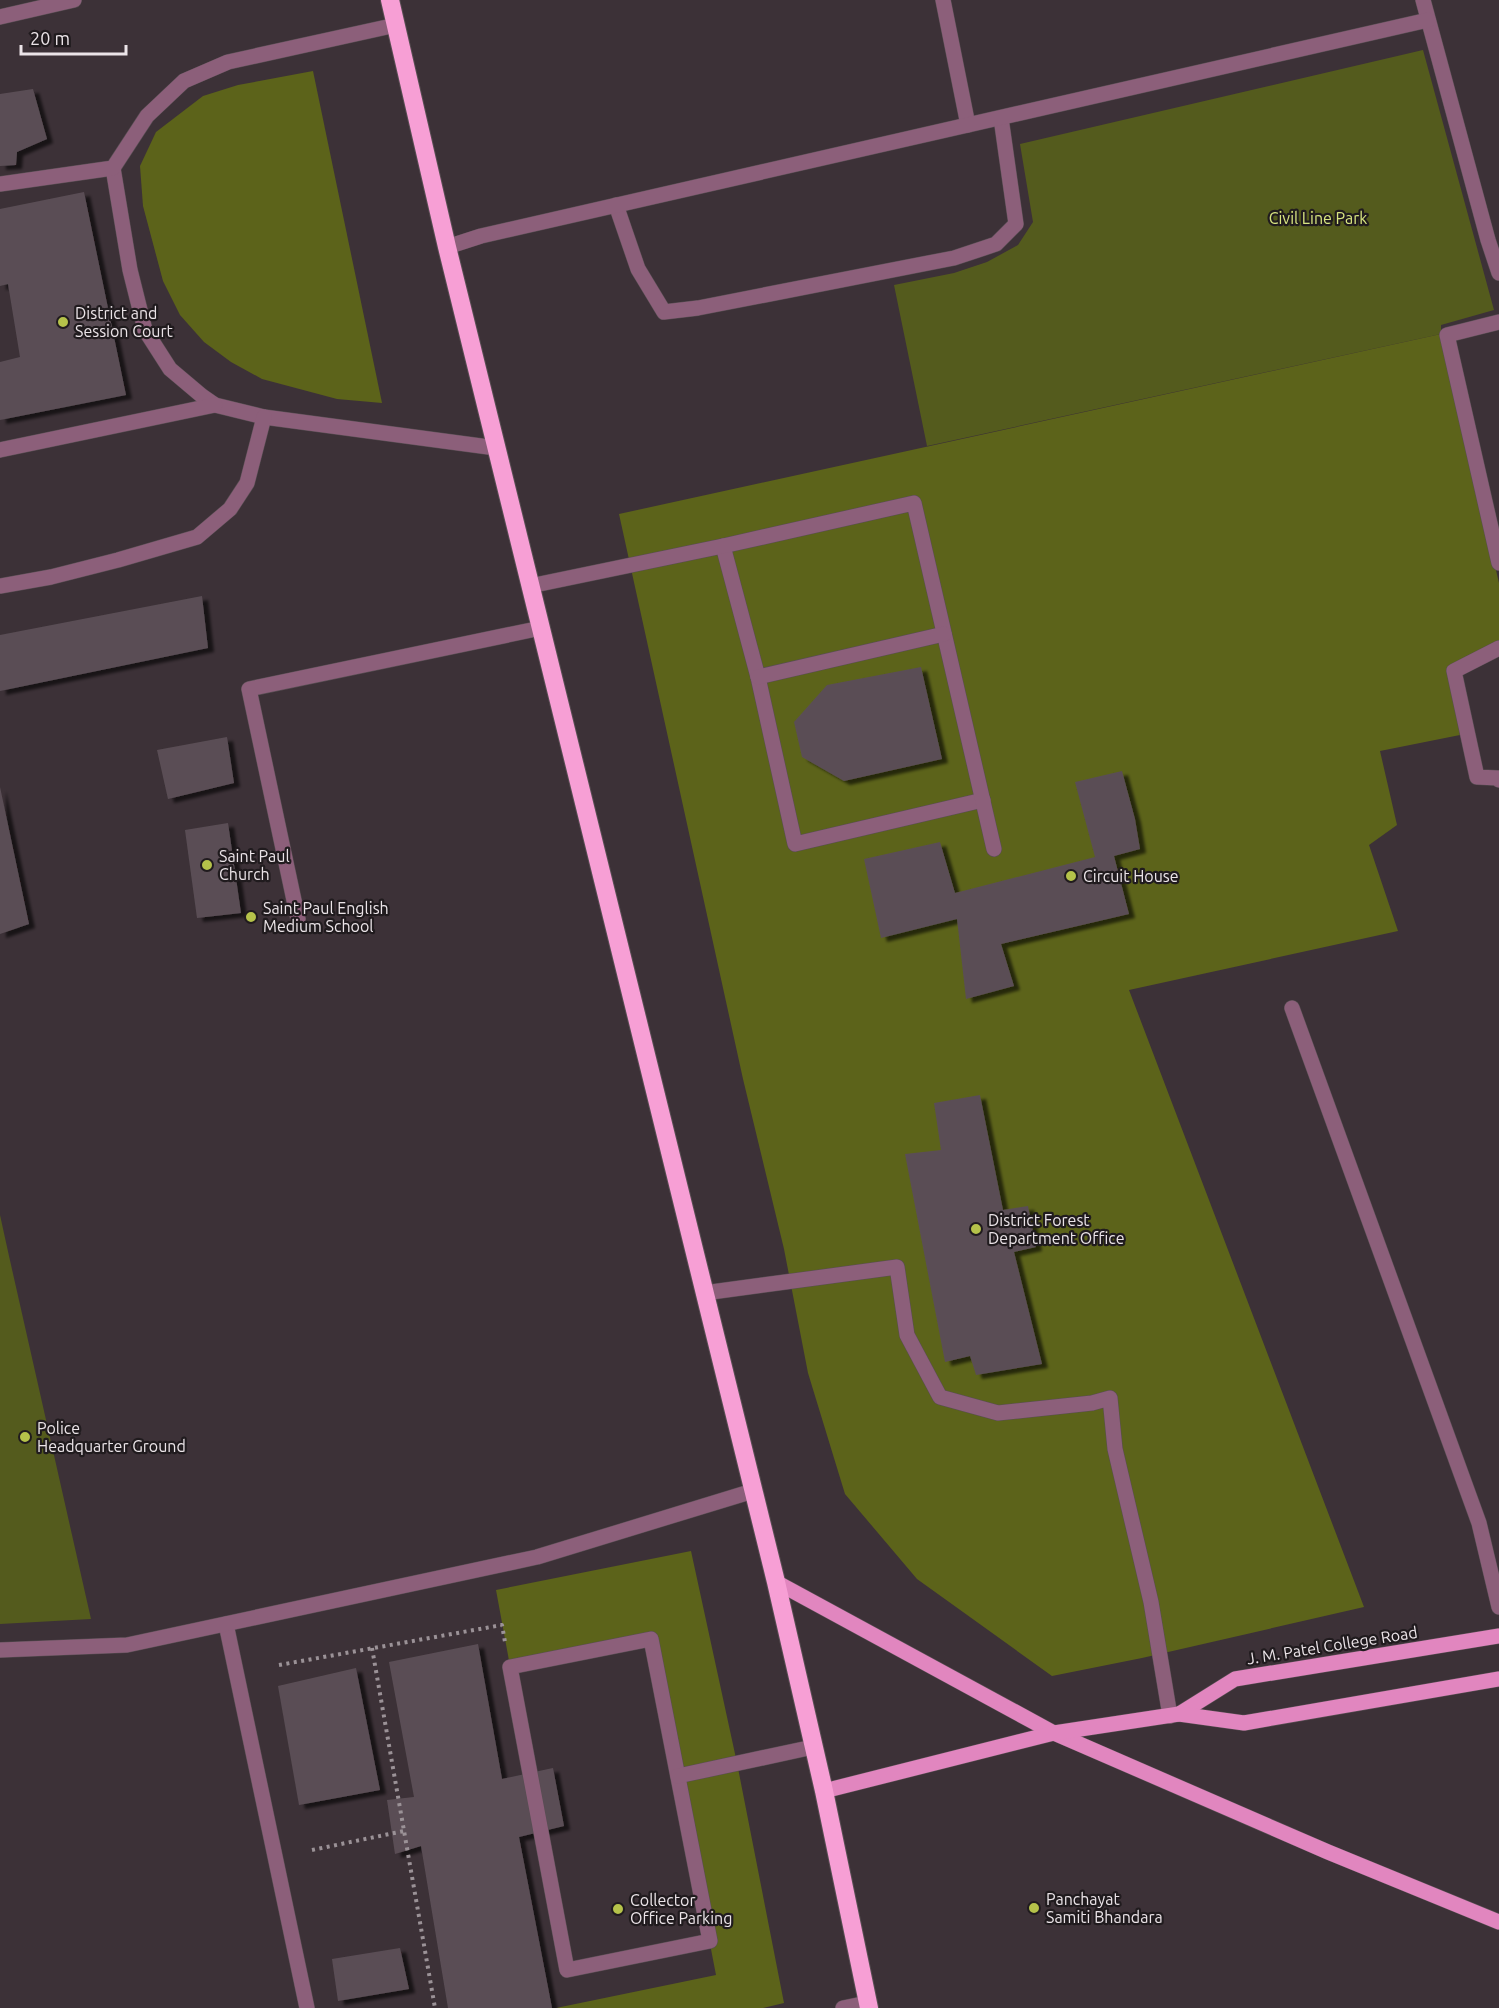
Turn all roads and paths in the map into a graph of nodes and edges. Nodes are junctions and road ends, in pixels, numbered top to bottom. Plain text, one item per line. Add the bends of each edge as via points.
1 (74, 0) edge
2 (390, 0) edge
3 (943, 0) edge
4 (1423, 0) edge
5 (0, 17) edge
6 (1428, 20) junction
7 (396, 25) junction
8 (1001, 118) junction
9 (968, 125) junction
10 (113, 168) junction
11 (0, 184) edge
12 (616, 205) junction
13 (447, 247) junction
14 (1499, 273) edge
15 (1499, 322) edge
16 (215, 405) junction
17 (264, 417) junction
18 (496, 448) junction
19 (0, 450) edge
20 (723, 546) junction
21 (1499, 563) edge
22 (0, 586) edge
23 (530, 586) junction
24 (541, 628) junction
25 (944, 634) junction
26 (1499, 648) edge
27 (758, 677) junction
28 (1499, 778) edge
29 (983, 800) junction
30 (994, 849) dead end
31 (298, 918) dead end
32 (1292, 1008) dead end
33 (704, 1293) junction
34 (753, 1491) junction
35 (776, 1582) junction
36 (1499, 1607) edge
37 (226, 1624) junction
38 (1499, 1636) edge
39 (372, 1648) junction
40 (0, 1650) edge
41 (279, 1665) dead end
42 (510, 1667) junction
43 (1499, 1679) edge
44 (1175, 1715) junction
45 (1054, 1733) junction
46 (813, 1747) junction
47 (678, 1776) junction
48 (824, 1791) junction
49 (404, 1831) junction
50 (312, 1850) dead end
51 (1499, 1922) edge
52 (868, 2005) edge
53 (307, 2008) edge
54 (435, 2008) edge
55 (843, 2008) edge

1 - 5 street
2 - 7 highway
3 - 9 street
4 - 6 street
6 - 8 street
6 - 14 street
7 - 10 street via 228,62 184,81 147,116
7 - 13 highway
8 - 9 street
8 - 12 street via 1016,225 996,244 954,258 664,312 638,269
9 - 12 street
10 - 11 street
10 - 16 street via 118,210 145,330 170,369
12 - 13 street
13 - 18 highway
15 - 21 street via 1447,335
16 - 17 street
16 - 19 street
17 - 18 street
17 - 22 street via 247,483 230,509 197,537 51,577
18 - 23 highway
20 - 23 street
20 - 25 street via 914,503
20 - 27 street
23 - 24 highway
24 - 31 street via 249,690
24 - 33 highway
25 - 27 street
25 - 29 street
26 - 28 street via 1454,671 1478,777
27 - 29 street via 795,844
29 - 30 street
32 - 36 street via 1479,1523
33 - 34 highway
33 - 44 street via 897,1267 907,1335 940,1397 998,1413 1110,1398 1115,1449
34 - 35 highway
34 - 37 street via 537,1557
35 - 45 main road
35 - 46 highway
37 - 40 street via 127,1645
37 - 53 street
38 - 44 main road, J. M. Patel College Road via 1235,1679
39 - 41 path
39 - 42 path via 502,1625
39 - 49 path
42 - 47 street via 651,1639
42 - 47 street via 567,1970 710,1941
43 - 44 main road, J. M. Patel College Road via 1244,1723
44 - 45 main road, J. M. Patel College Road
45 - 48 main road, J. M. Patel College Road
45 - 51 main road
46 - 47 street
46 - 48 highway
48 - 52 highway
49 - 50 path
49 - 54 path
52 - 55 street

